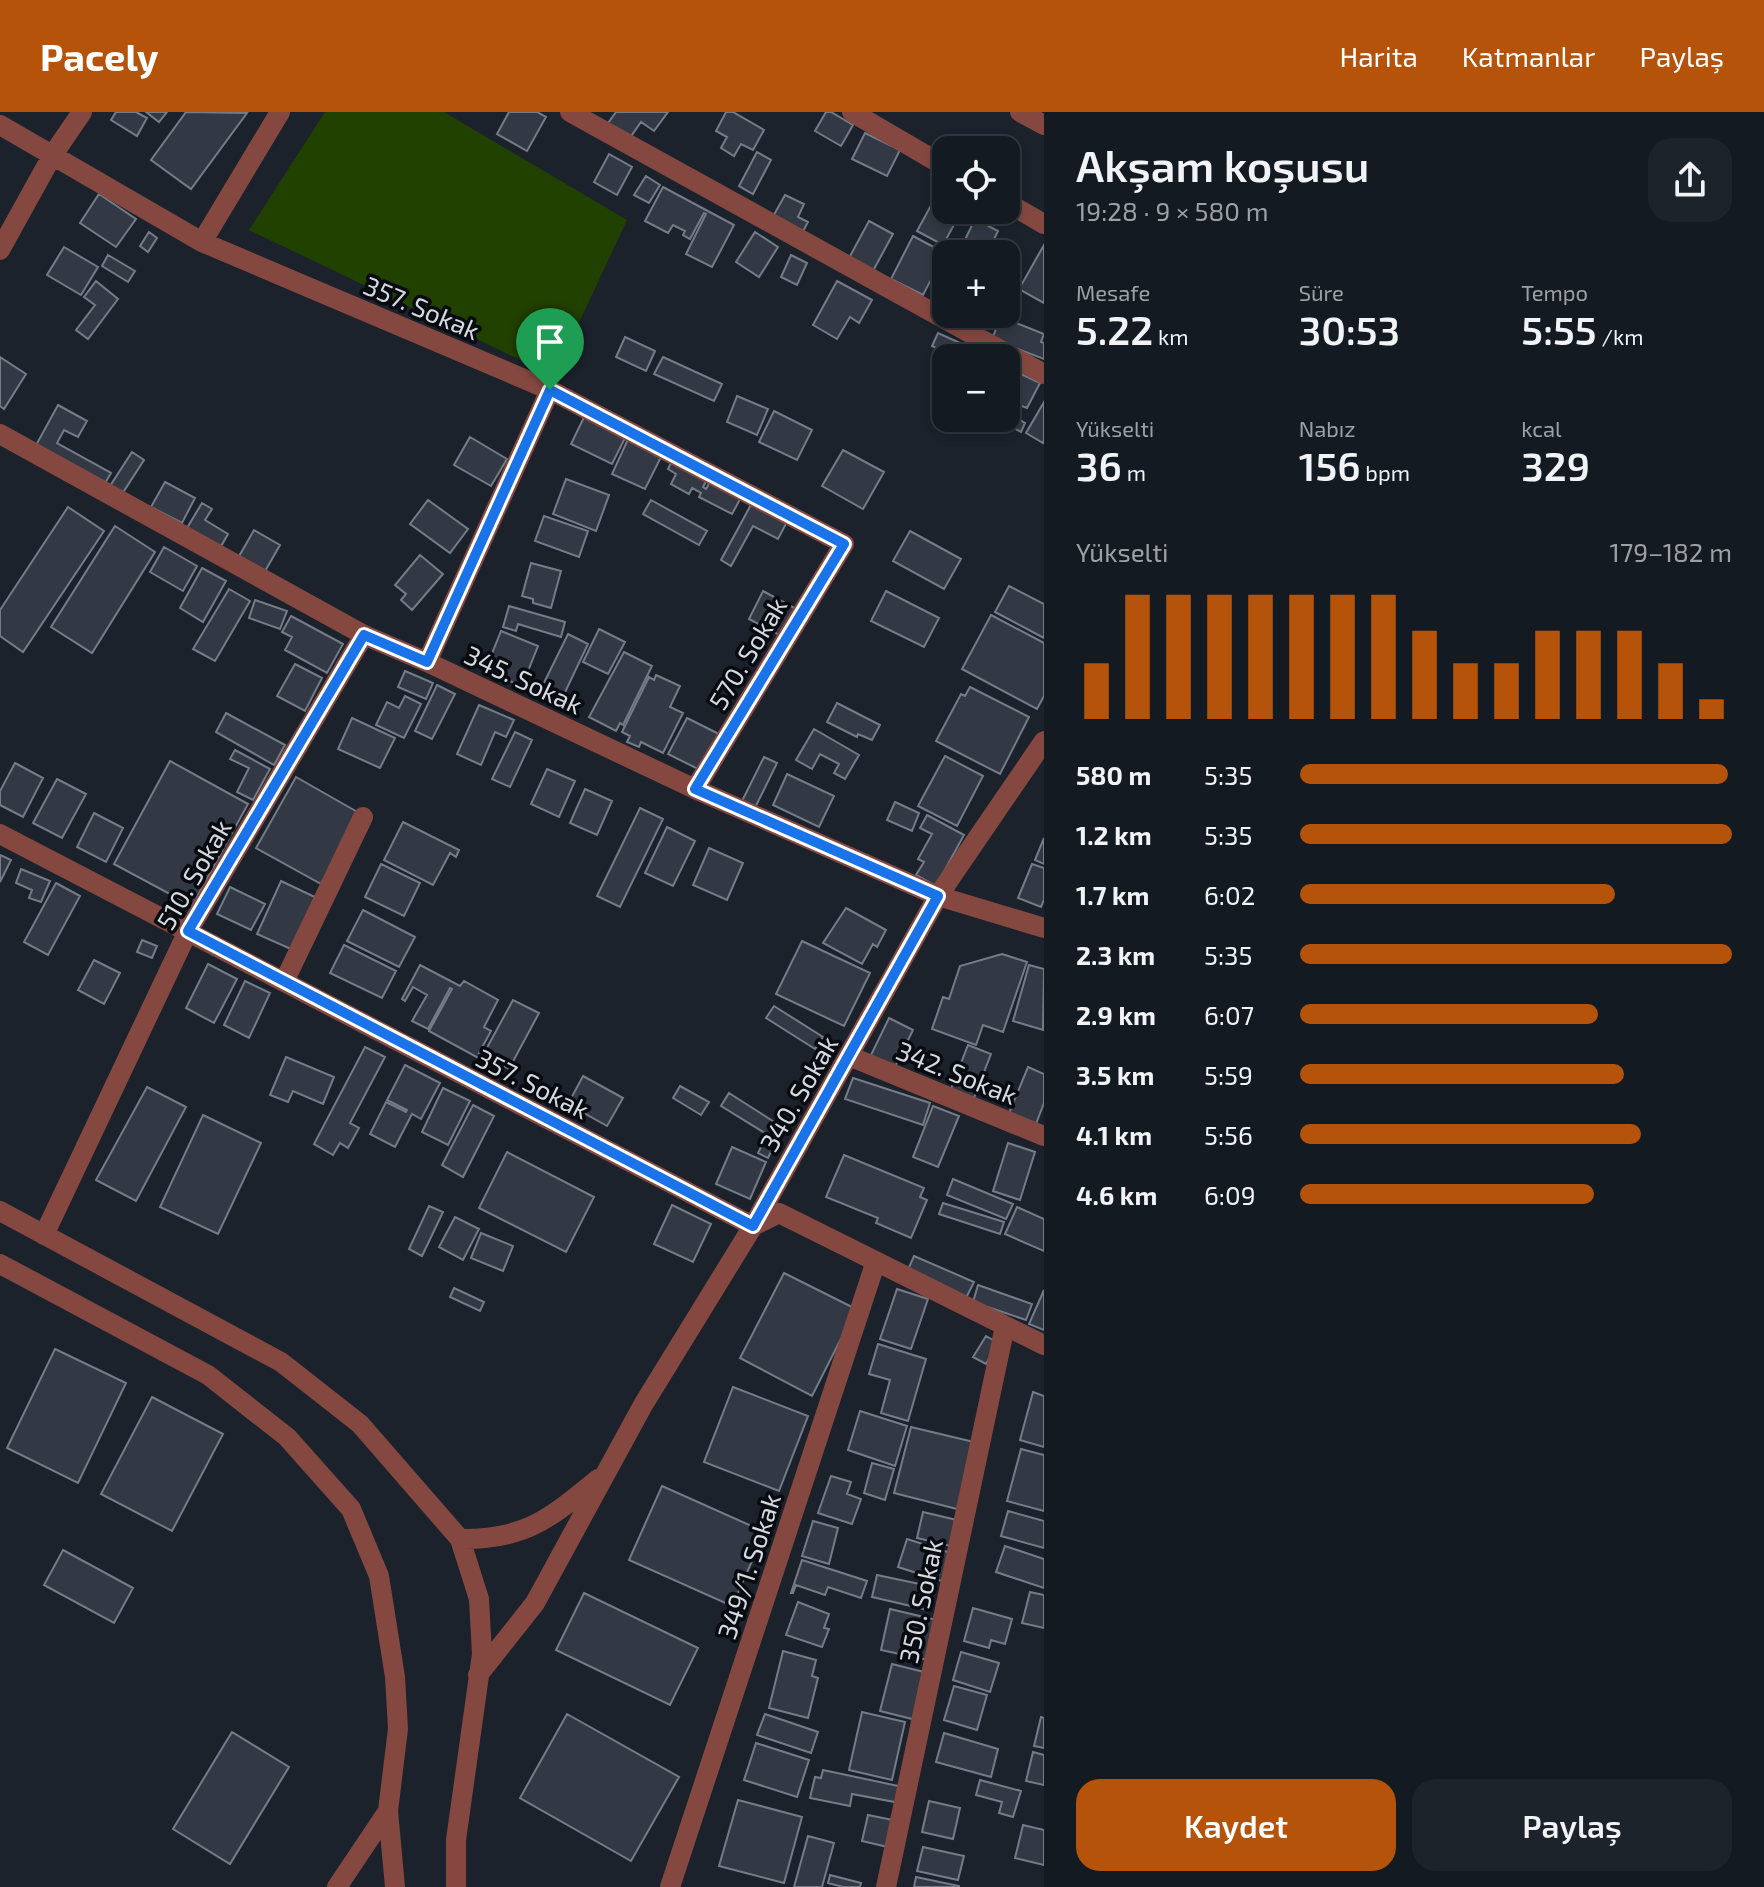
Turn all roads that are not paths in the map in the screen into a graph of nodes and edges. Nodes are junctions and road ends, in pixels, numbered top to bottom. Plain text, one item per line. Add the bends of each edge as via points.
1 (82, 112) edge
2 (280, 112) edge
3 (570, 112) edge
4 (852, 112) edge
5 (1020, 112) edge
6 (0, 125) edge
7 (1044, 125) edge
8 (52, 156) junction
9 (932, 159) edge
10 (1020, 210) edge
11 (1044, 224) edge
12 (202, 242) junction
13 (0, 250) edge
14 (1044, 374) edge
15 (550, 390) junction
16 (0, 434) edge
17 (364, 635) junction
18 (427, 662) junction
19 (1043, 745) edge
20 (695, 789) junction
21 (363, 817) dead end
22 (0, 834) edge
23 (938, 896) junction
24 (1044, 928) edge
25 (188, 931) junction
26 (284, 982) junction
27 (849, 1056) junction
28 (1044, 1136) edge
29 (0, 1211) edge
30 (753, 1226) junction
31 (44, 1235) junction
32 (876, 1261) junction
33 (0, 1264) edge
34 (1005, 1326) junction
35 (1044, 1345) edge
36 (604, 1474) junction
37 (460, 1539) junction
38 (478, 1675) junction
39 (388, 1811) junction
40 (337, 1887) edge
41 (395, 1887) edge
42 (456, 1887) edge
43 (670, 1887) edge
44 (886, 1887) edge

1 - 8 street
2 - 12 street
3 - 14 street
4 - 9 street
5 - 7 street
6 - 8 street, 357. Sokak
8 - 12 street, 357. Sokak
8 - 13 street
10 - 11 street
12 - 15 street, 357. Sokak
15 - 18 street
15 - 20 street, 570. Sokak via 844,544
16 - 17 street, 345. Sokak
17 - 18 street, 345. Sokak
17 - 25 street, 510. Sokak
18 - 20 street, 345. Sokak
19 - 23 street, 340. Sokak
20 - 23 street, 345. Sokak
21 - 26 street
22 - 25 street, 357. Sokak
23 - 24 street, 345. Sokak
23 - 27 street, 340. Sokak
25 - 26 street, 357. Sokak
25 - 31 street, 510. Sokak
26 - 30 street, 357. Sokak
27 - 28 street, 342. Sokak
27 - 30 street, 340. Sokak
29 - 31 street
30 - 32 street via 779,1213
30 - 36 street, 340. Sokak
31 - 37 street via 281,1362 360,1424
32 - 34 street
32 - 43 street, 349/1. Sokak
33 - 39 street via 208,1375 287,1437 351,1509 379,1576 390,1638 398,1729
34 - 35 street
34 - 44 street, 350. Sokak
36 - 37 street via 533,1527 488,1539
36 - 38 street, 340. Sokak via 535,1603
37 - 38 street via 479,1599
38 - 42 street via 456,1840
39 - 40 street
39 - 41 street

